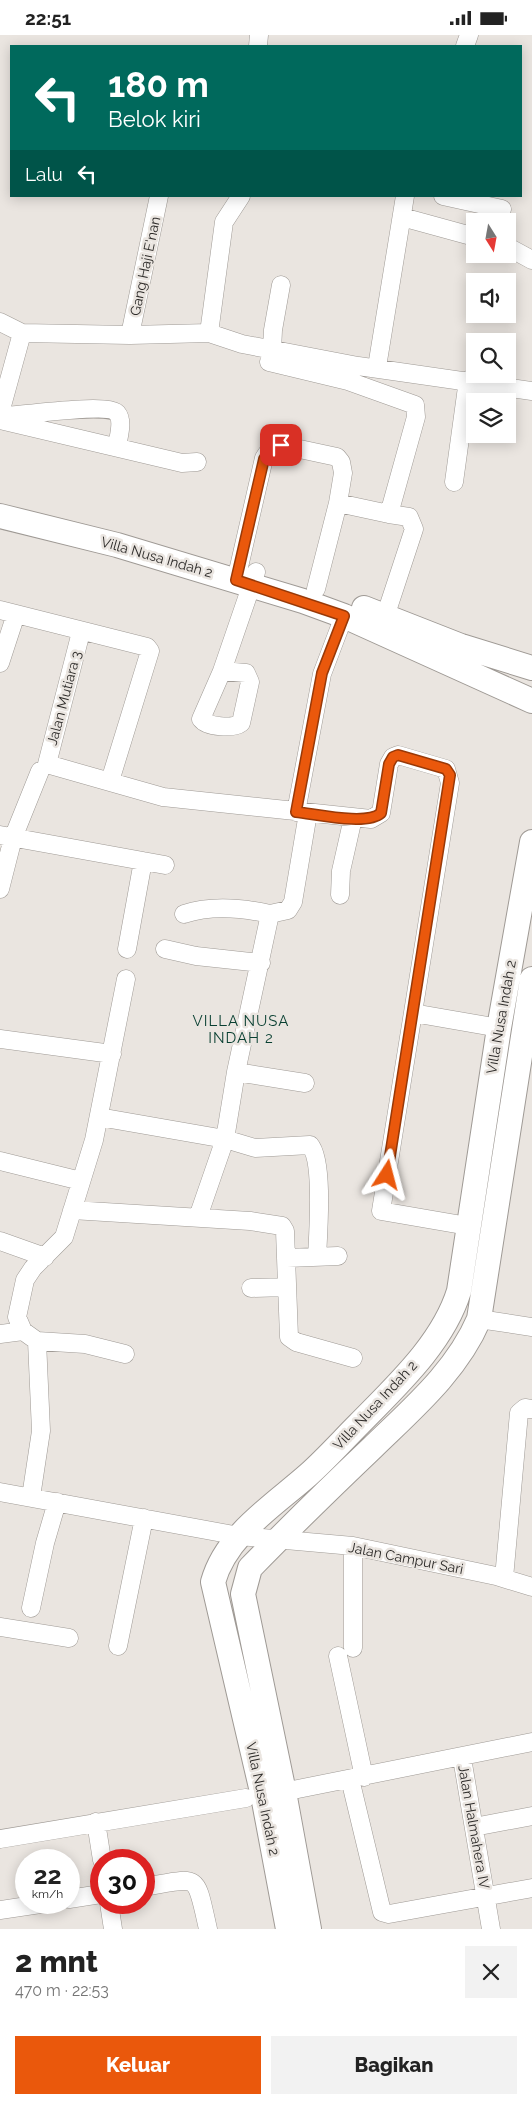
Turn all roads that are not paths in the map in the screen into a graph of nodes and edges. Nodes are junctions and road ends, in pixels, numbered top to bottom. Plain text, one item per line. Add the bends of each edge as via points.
1 (159, 197) edge
2 (240, 197) edge
3 (405, 197) edge
4 (447, 197) edge
5 (502, 209) dead end
6 (402, 217) junction
7 (466, 235) edge
8 (516, 251) edge
9 (532, 260) edge
10 (280, 285) dead end
11 (0, 322) edge
12 (22, 333) junction
13 (209, 333) junction
14 (130, 335) junction
15 (271, 356) junction
16 (377, 367) junction
17 (466, 380) edge
18 (468, 383) edge
19 (485, 383) edge
20 (532, 391) edge
21 (0, 413) edge
22 (0, 418) edge
23 (116, 447) junction
24 (198, 462) dead end
25 (454, 482) dead end
26 (0, 502) edge
27 (338, 503) junction
28 (389, 514) junction
29 (0, 516) edge
30 (245, 576) junction
31 (316, 589) junction
32 (8, 612) edge
33 (344, 616) junction
34 (385, 617) junction
35 (81, 632) junction
36 (0, 663) edge
37 (532, 668) edge
38 (222, 671) dead end
39 (532, 701) edge
40 (43, 767) junction
41 (110, 781) junction
42 (302, 813) junction
43 (353, 819) junction
44 (6, 837) edge
45 (532, 842) edge
46 (143, 861) junction
47 (165, 865) dead end
48 (0, 889) edge
49 (340, 895) dead end
50 (184, 914) dead end
51 (270, 914) junction
52 (127, 949) dead end
53 (165, 949) dead end
54 (261, 963) junction
55 (126, 979) dead end
56 (532, 979) edge
57 (413, 1013) junction
58 (499, 1028) junction
59 (0, 1039) edge
60 (112, 1053) junction
61 (494, 1057) junction
62 (525, 1064) edge
63 (236, 1072) junction
64 (305, 1083) dead end
65 (99, 1117) junction
66 (225, 1139) junction
67 (0, 1161) edge
68 (81, 1181) junction
69 (72, 1210) junction
70 (198, 1217) junction
71 (468, 1226) junction
72 (0, 1241) edge
73 (338, 1256) dead end
74 (45, 1257) junction
75 (317, 1257) junction
76 (287, 1258) junction
77 (287, 1287) junction
78 (251, 1288) dead end
79 (479, 1319) junction
80 (532, 1327) edge
81 (0, 1334) edge
82 (30, 1336) junction
83 (125, 1354) dead end
84 (352, 1358) dead end
85 (532, 1409) edge
86 (0, 1492) edge
87 (31, 1497) junction
88 (57, 1502) junction
89 (144, 1518) junction
90 (239, 1536) junction
91 (279, 1539) junction
92 (353, 1546) junction
93 (504, 1578) junction
94 (532, 1587) edge
95 (31, 1608) dead end
96 (0, 1627) edge
97 (69, 1638) dead end
98 (118, 1646) dead end
99 (532, 1742) edge
100 (462, 1758) junction
101 (357, 1778) junction
102 (265, 1795) junction
103 (532, 1816) edge
104 (96, 1822) junction
105 (474, 1827) junction
106 (0, 1839) edge
107 (100, 1849) edge
108 (155, 1885) edge
109 (532, 1888) edge
110 (485, 1897) junction
111 (15, 1907) edge
112 (0, 1909) edge
113 (110, 1914) edge
114 (113, 1929) edge
115 (208, 1929) edge
116 (288, 1929) edge
117 (309, 1929) edge
118 (491, 1929) edge

1 - 14 street, Gang Haji E'nan
2 - 13 street via 224,222
3 - 6 street
4 - 5 street
6 - 7 street
6 - 16 street
8 - 9 street
10 - 15 street
11 - 12 street
12 - 14 street
12 - 21 street
13 - 14 street
13 - 15 street
15 - 16 street
15 - 28 street via 415,405 416,417
16 - 17 street
18 - 25 street
19 - 20 street
22 - 23 street
22 - 23 street via 76,409 109,409 120,419
23 - 24 street via 182,463
26 - 30 street, Villa Nusa Indah 2 via 83,521
27 - 28 street
27 - 30 street via 343,473 337,457 281,445 270,449 264,459
27 - 31 street
28 - 34 street via 410,517 414,529
29 - 30 street, Villa Nusa Indah 2 via 43,533
30 - 31 street, Villa Nusa Indah 2
30 - 33 street, Villa Nusa Indah 2
30 - 38 street
31 - 34 street, Villa Nusa Indah 2
32 - 35 street
32 - 36 street
33 - 39 street, Villa Nusa Indah 2
33 - 42 street via 322,673
34 - 37 street, Villa Nusa Indah 2
35 - 40 street, Jalan Mutiara 3
35 - 41 street via 147,647 150,651
40 - 41 street
40 - 44 street, Jalan Mutiara 3
41 - 42 street via 163,797
42 - 43 street
42 - 51 street via 293,902 288,910
43 - 49 street via 341,871
43 - 57 street via 371,819 381,813 393,757 398,755 446,769 450,783
44 - 46 street
44 - 48 street, Jalan Mutiara 3
45 - 58 street, Villa Nusa Indah 2
46 - 47 street
46 - 52 street
50 - 51 street via 199,909 252,910
51 - 54 street
53 - 54 street
54 - 63 street
55 - 60 street
56 - 62 street, Villa Nusa Indah 2
57 - 58 street
57 - 71 street via 381,1211
58 - 61 street, Villa Nusa Indah 2
59 - 60 street
60 - 65 street
61 - 62 street
61 - 71 street, Villa Nusa Indah 2
62 - 79 street, Villa Nusa Indah 2
63 - 64 street
63 - 66 street
65 - 66 street
65 - 68 street
66 - 70 street
66 - 75 street via 255,1148 312,1147 320,1201
67 - 68 street
68 - 69 street
69 - 70 street
69 - 74 street via 64,1237
70 - 76 street via 282,1226
71 - 90 street, Villa Nusa Indah 2 via 459,1291 444,1325 397,1385 313,1471
72 - 74 street
73 - 75 street
74 - 82 street via 25,1281 17,1317
75 - 76 street
76 - 77 street
77 - 78 street
77 - 84 street via 287,1329 292,1340
79 - 80 street
79 - 91 street, Villa Nusa Indah 2 via 462,1352 427,1395
81 - 82 street
82 - 83 street
82 - 87 street via 41,1431
85 - 93 street via 525,1408 519,1413
86 - 87 street, Jalan Campur Sari
87 - 88 street, Jalan Campur Sari
88 - 89 street, Jalan Campur Sari
88 - 95 street
89 - 90 street, Jalan Campur Sari
89 - 98 street
90 - 91 street, Jalan Campur Sari
90 - 102 street, Villa Nusa Indah 2 via 224,1555 213,1582
91 - 92 street, Jalan Campur Sari
91 - 102 street, Villa Nusa Indah 2 via 250,1568 243,1594
92 - 93 street, Jalan Campur Sari
92 - 101 street via 346,1652
93 - 94 street, Jalan Campur Sari
96 - 97 street
99 - 100 street
100 - 101 street
100 - 105 street, Jalan Halmahera IV
101 - 102 street
101 - 110 street via 382,1912 389,1914
102 - 104 street
102 - 116 street, Villa Nusa Indah 2
102 - 117 street, Villa Nusa Indah 2
103 - 105 street
104 - 106 street
104 - 107 street
105 - 110 street, Jalan Halmahera IV
108 - 115 street via 187,1879 195,1883
109 - 110 street
110 - 118 street, Jalan Halmahera IV
111 - 112 street
113 - 114 street

